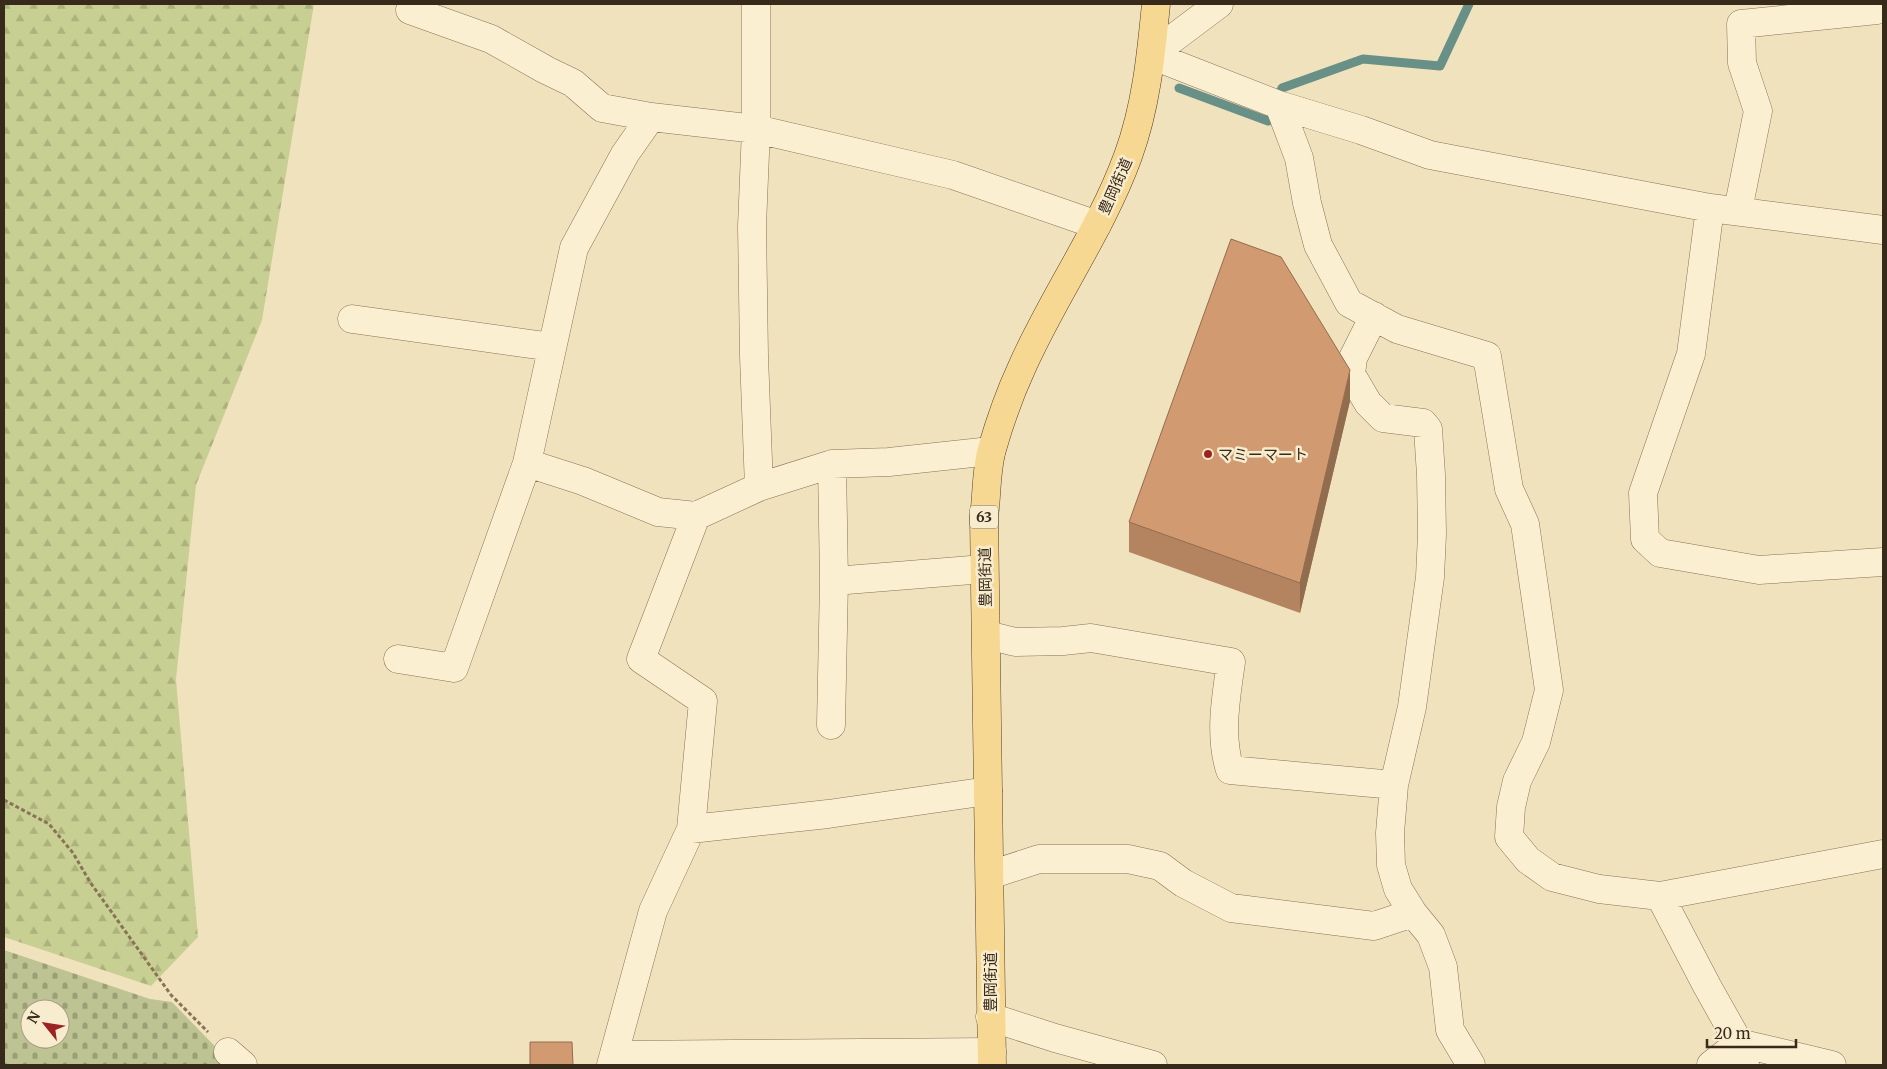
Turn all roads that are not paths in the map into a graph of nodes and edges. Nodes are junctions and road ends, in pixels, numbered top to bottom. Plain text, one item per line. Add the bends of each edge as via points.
1 (756, 4) edge
2 (1156, 4) edge
3 (1219, 4) edge
4 (410, 10) dead end
5 (1877, 10) dead end
6 (1151, 56) junction
7 (1279, 105) junction
8 (651, 117) junction
9 (756, 129) junction
10 (1710, 208) junction
11 (1738, 210) junction
12 (1097, 225) junction
13 (1883, 230) edge
14 (1374, 316) junction
15 (352, 319) dead end
16 (552, 347) junction
17 (991, 451) junction
18 (527, 463) junction
19 (832, 464) junction
20 (759, 487) junction
21 (696, 516) junction
22 (1883, 562) edge
23 (984, 569) junction
24 (834, 581) junction
25 (987, 635) junction
26 (398, 659) dead end
27 (831, 724) dead end
28 (1394, 785) junction
29 (988, 791) junction
30 (691, 829) junction
31 (1883, 854) edge
32 (990, 875) junction
33 (1660, 896) junction
34 (1413, 913) junction
35 (990, 1017) junction
36 (1742, 1054) edge
37 (992, 1059) edge
38 (612, 1060) edge
39 (1153, 1065) edge
40 (1471, 1065) edge
41 (1711, 1065) edge
42 (1832, 1065) edge

1 - 9 street
2 - 6 main road, 豊岡街道 / 63
3 - 6 street
4 - 8 street via 491,39 573,83 602,108
5 - 11 street via 1741,24 1742,63 1758,111
6 - 7 street
6 - 12 main road, 豊岡街道 / 63 via 1144,106 1128,157
7 - 10 street via 1430,155
7 - 14 street via 1299,158 1318,245 1349,303
8 - 9 street
8 - 16 street via 625,154 574,248
9 - 12 street via 953,175
9 - 20 street via 752,226
10 - 11 street
10 - 22 street via 1691,354 1643,493 1645,539 1660,553 1759,570
11 - 13 street
12 - 17 main road, 豊岡街道 / 63 via 1022,366
14 - 28 street via 1353,358 1351,374 1368,403 1383,418 1423,423 1428,429 1431,475 1430,577 1412,707
14 - 33 street via 1397,329 1487,356 1509,489 1525,524 1549,690 1536,742 1517,781 1509,837 1528,860 1552,878 1598,889
15 - 16 street
16 - 18 street
17 - 19 street via 890,462
17 - 23 main road, 豊岡街道 / 63 via 984,517
18 - 21 street via 583,481 658,512
18 - 26 street via 454,668
19 - 20 street
19 - 24 street
20 - 21 street
21 - 30 street via 641,659 702,701
23 - 24 street
23 - 25 main road, 豊岡街道 / 63
24 - 27 street
25 - 28 street via 1015,642 1092,638 1231,662 1225,708 1226,758 1230,770
25 - 29 main road, 豊岡街道 / 63
28 - 34 street via 1391,865 1398,889
29 - 30 street via 828,814
29 - 32 main road, 豊岡街道 / 63
30 - 38 street via 653,911
31 - 33 street
32 - 34 street via 1039,859 1128,859 1160,866 1183,883 1231,908 1374,926
32 - 35 main road, 豊岡街道 / 63
33 - 36 street
34 - 40 street via 1432,936 1438,951 1443,967 1450,1030
35 - 37 main road, 豊岡街道 / 63
35 - 39 street
36 - 41 street
36 - 42 street
37 - 38 street

